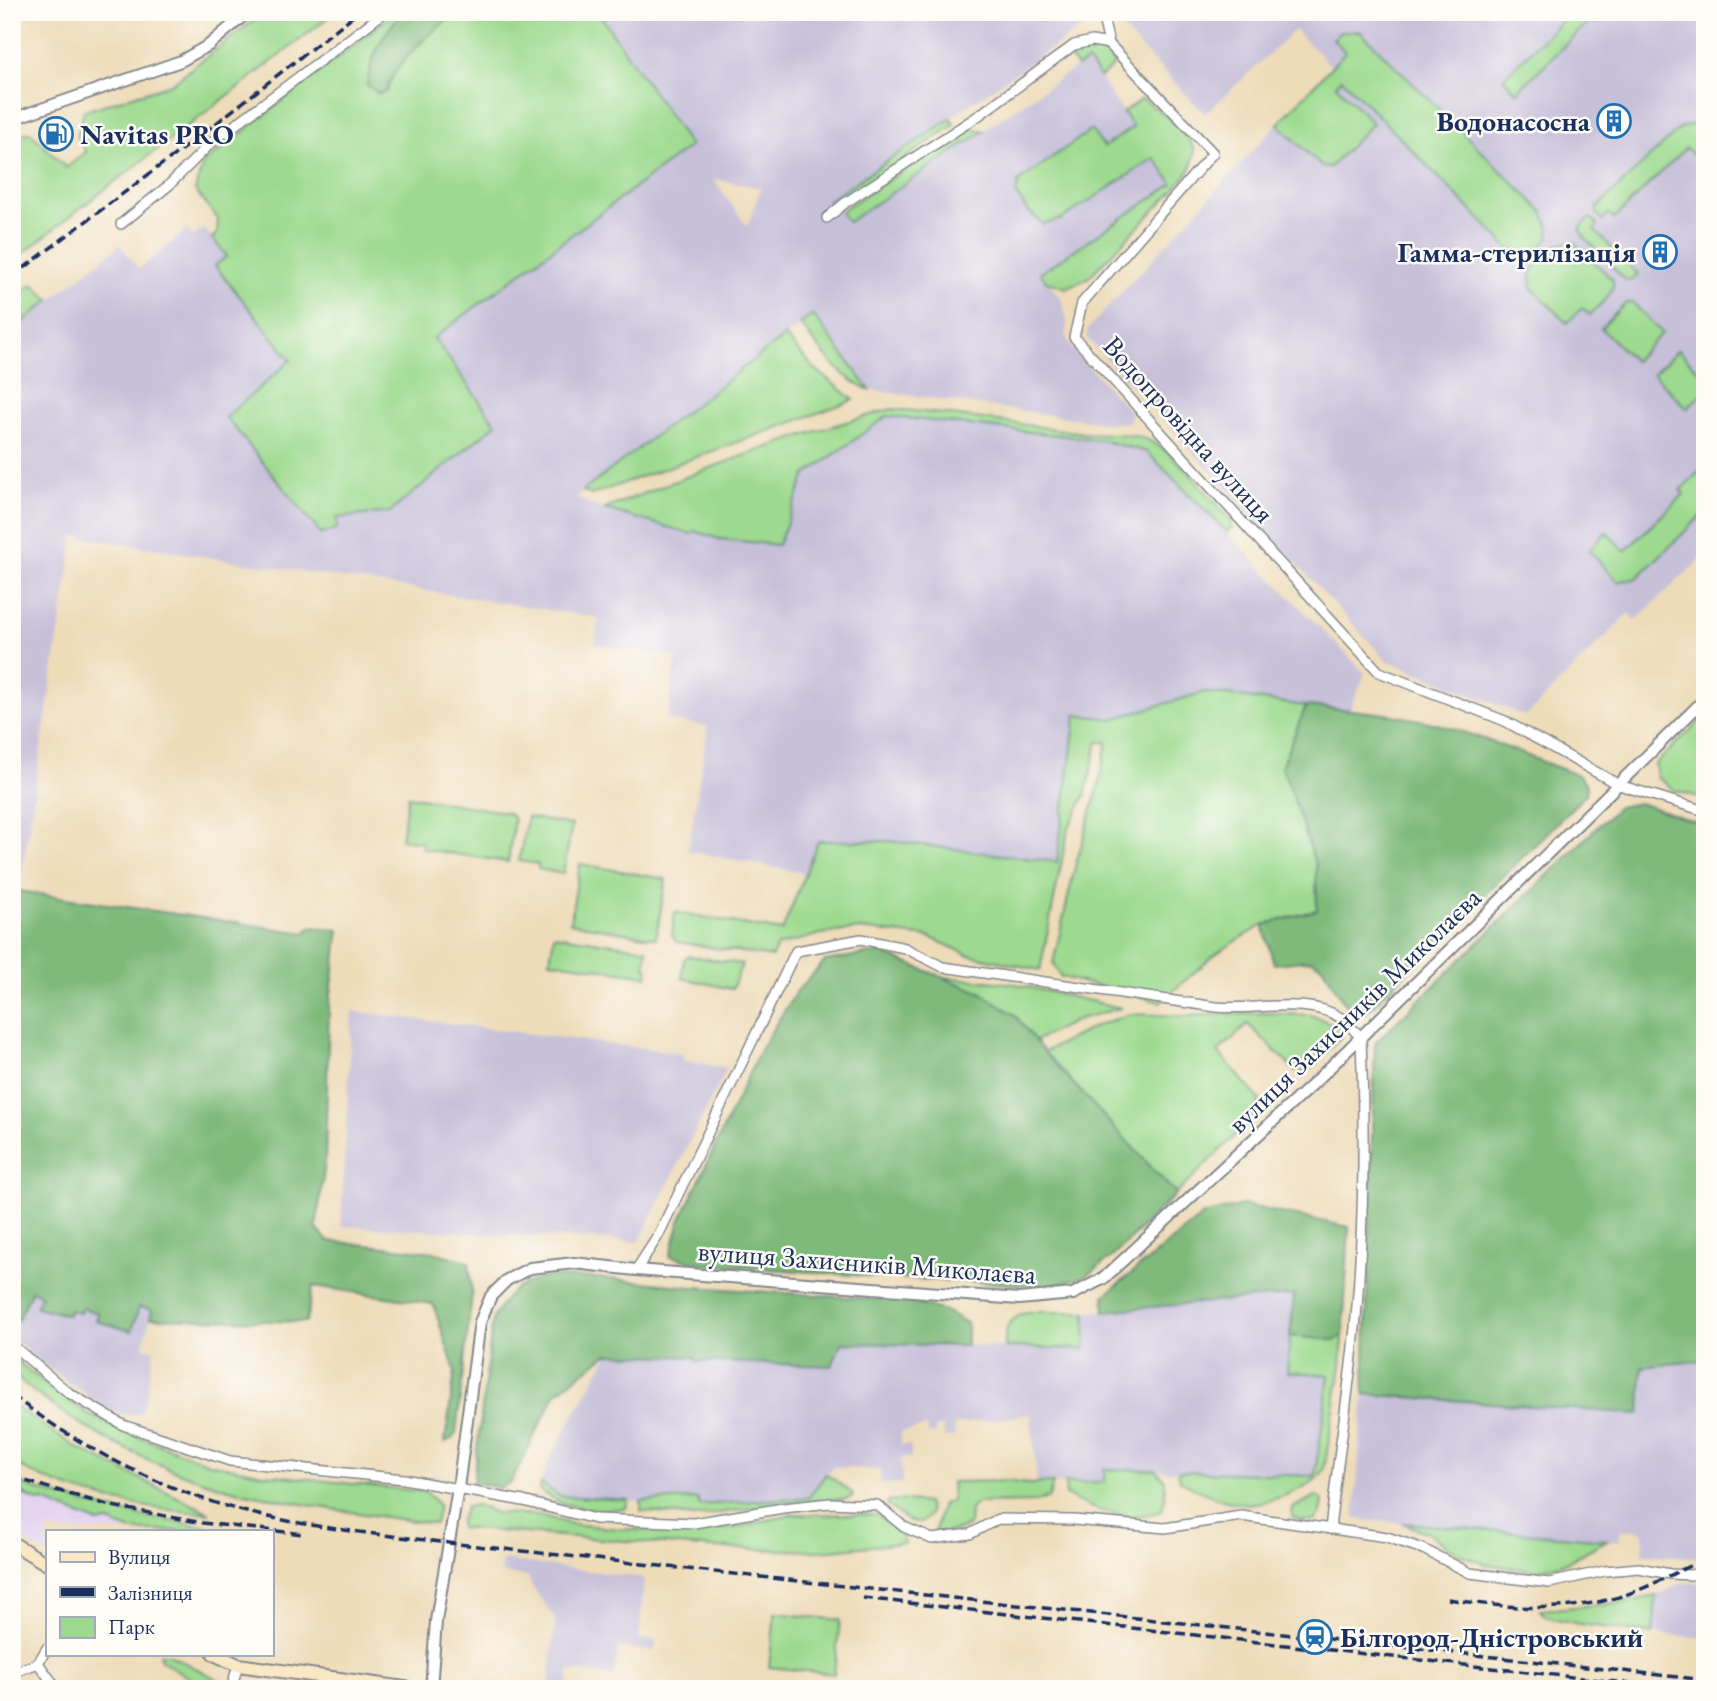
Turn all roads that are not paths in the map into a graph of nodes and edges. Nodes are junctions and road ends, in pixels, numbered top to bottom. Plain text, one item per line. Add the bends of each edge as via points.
1 (248, 12) edge
2 (385, 12) edge
3 (1098, 12) edge
4 (1109, 44) junction
5 (12, 119) edge
6 (827, 218) dead end
7 (121, 224) dead end
8 (1705, 699) edge
9 (1619, 785) junction
10 (1705, 811) edge
11 (1361, 1037) junction
12 (636, 1270) junction
13 (12, 1345) edge
14 (458, 1488) junction
15 (1330, 1529) junction
16 (12, 1543) edge
17 (46, 1563) edge
18 (1705, 1572) edge
19 (46, 1650) edge
20 (218, 1656) edge
21 (38, 1663) junction
22 (238, 1665) junction
23 (12, 1673) edge
24 (57, 1689) edge
25 (232, 1689) edge
26 (412, 1689) edge
27 (431, 1689) edge

1 - 5 street via 209,45 181,61
2 - 7 street via 211,144
3 - 4 street
4 - 6 street via 1074,45
4 - 9 street, Водопровідна вулиця via 1213,152 1082,303 1074,337 1379,673 1505,721
8 - 9 street, вулиця Захисників Миколаєва
9 - 10 street
9 - 11 street, вулиця Захисників Миколаєва
11 - 12 street, вулиця Захисників Миколаєва via 1104,1278 1073,1294 1019,1299
11 - 12 street via 1341,1018 1313,1006 1216,1007 943,967 905,948 861,939 796,951 658,1236
11 - 15 street via 1360,1261
12 - 14 street, вулиця Захисників Миколаєва via 574,1263 530,1268 507,1280 491,1296 480,1322
13 - 14 street via 69,1394 123,1425 230,1461
14 - 15 street via 595,1519 694,1523 830,1503 877,1506 904,1527 932,1539 970,1534 998,1519 1165,1528 1241,1516
14 - 27 street, вулиця Захисників Миколаєва via 436,1620
15 - 18 street via 1387,1537 1470,1573 1549,1583 1639,1568 1670,1574
16 - 17 main road
19 - 21 street
20 - 22 main road
21 - 23 street
21 - 24 street
22 - 25 street
22 - 26 main road

